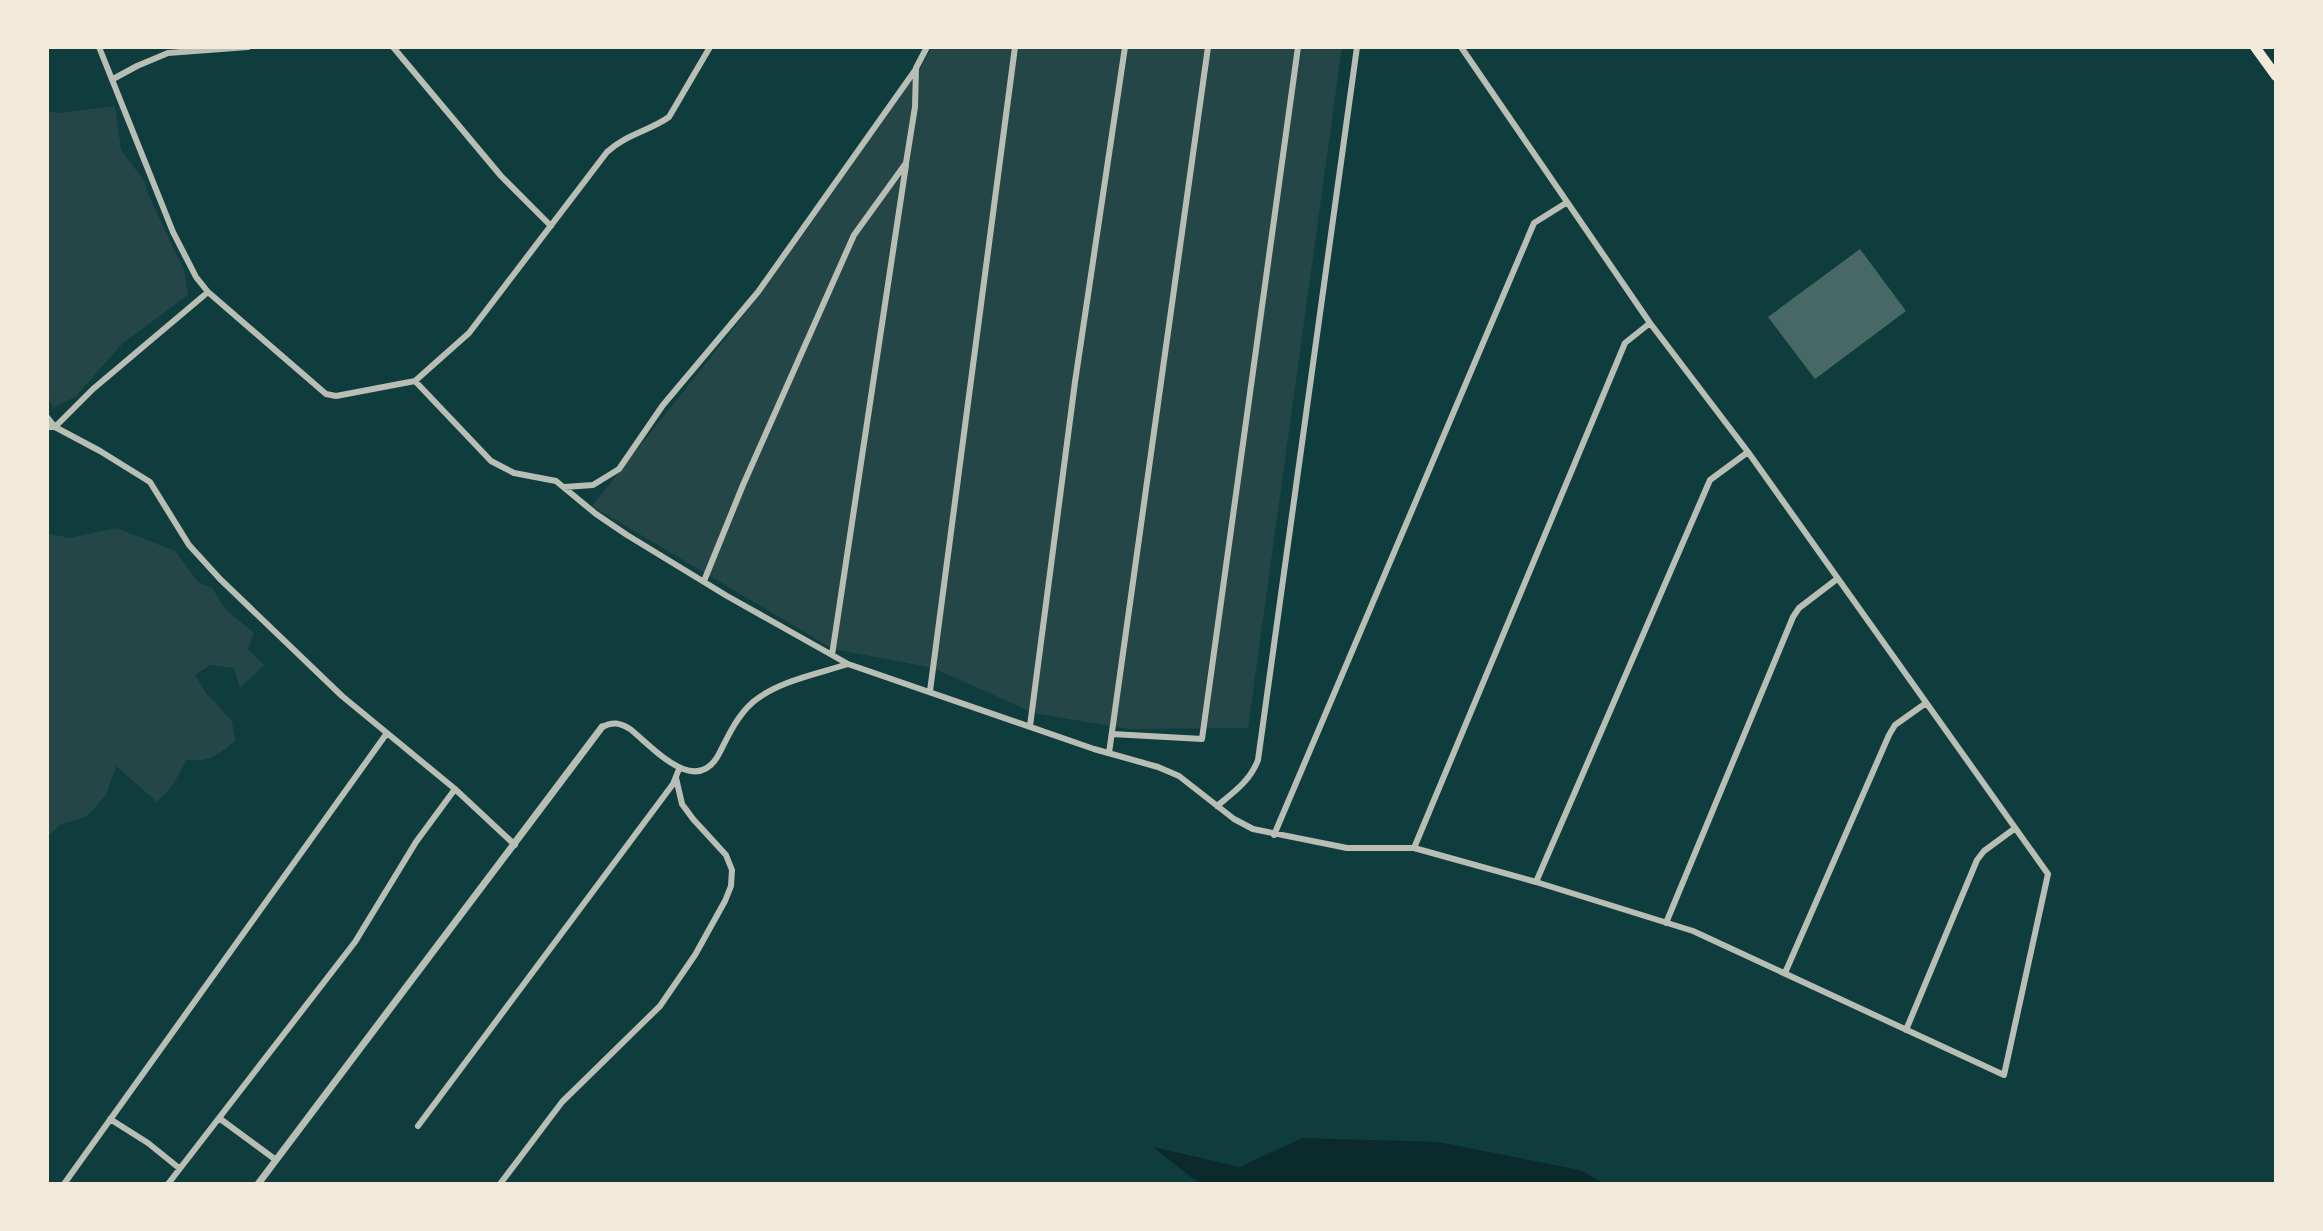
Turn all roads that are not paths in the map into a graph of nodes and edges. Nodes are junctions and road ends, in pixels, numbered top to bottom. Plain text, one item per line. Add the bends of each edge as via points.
1 (99, 47) edge
2 (248, 47) edge
3 (393, 47) edge
4 (710, 47) edge
5 (928, 47) edge
6 (1015, 47) edge
7 (1125, 47) edge
8 (1208, 47) edge
9 (1298, 47) edge
10 (1357, 47) edge
11 (1461, 47) edge
12 (2255, 47) edge
13 (916, 68) junction
14 (2276, 76) edge
15 (113, 79) junction
16 (906, 163) junction
17 (1566, 203) junction
18 (551, 226) junction
19 (208, 292) junction
20 (1650, 323) junction
21 (415, 381) junction
22 (47, 417) edge
23 (51, 427) edge
24 (1748, 452) junction
25 (564, 487) junction
26 (1837, 579) junction
27 (704, 581) junction
28 (832, 655) junction
29 (848, 664) junction
30 (930, 691) junction
31 (1926, 702) junction
32 (1030, 726) junction
33 (602, 727) joint
34 (387, 733) junction
35 (1112, 734) junction
36 (1109, 753) junction
37 (679, 769) junction
38 (676, 778) junction
39 (455, 789) junction
40 (1217, 806) junction
41 (2014, 829) junction
42 (1274, 835) junction
43 (515, 845) junction
44 (1414, 848) junction
45 (1536, 882) junction
46 (1666, 923) junction
47 (1785, 973) junction
48 (1906, 1030) junction
49 (219, 1118) junction
50 (110, 1119) junction
51 (418, 1126) dead end
52 (276, 1160) junction
53 (179, 1168) junction
54 (64, 1184) edge
55 (167, 1184) edge
56 (258, 1184) edge
57 (500, 1184) edge

1 - 15 street
2 - 15 street via 176,51
3 - 18 street via 501,176
4 - 18 street via 669,117 617,142
5 - 13 street
6 - 30 street
7 - 32 street
8 - 35 street
9 - 35 street via 1202,739
10 - 40 street via 1258,760 1245,783
11 - 17 street
12 - 14 main road
13 - 16 street
13 - 25 street via 758,292 663,405 619,469 593,485
15 - 19 street via 173,232
16 - 27 street via 854,235
16 - 28 street
17 - 20 street
17 - 42 street via 1534,223
18 - 21 street via 469,333
19 - 21 street via 326,394
19 - 23 street
20 - 24 street
20 - 44 street via 1625,343
21 - 25 street via 491,461 514,473 545,477
22 - 23 street
23 - 34 street via 150,482 189,545 220,579
24 - 26 street
24 - 45 street via 1710,480
25 - 27 street via 596,514
26 - 31 street
26 - 46 street via 1793,617
27 - 28 street
28 - 29 street
29 - 30 street
29 - 37 street via 774,688 752,703 729,731 713,764 694,772
30 - 32 street
31 - 41 street
31 - 47 street via 1889,735
32 - 36 street
33 - 37 street via 615,723 631,729
33 - 43 street
34 - 39 street
34 - 50 street
35 - 36 street
36 - 40 street via 1179,776
37 - 38 street
38 - 51 street
38 - 57 street via 682,804 726,855 732,870 725,901 660,1006 562,1102
39 - 43 street
39 - 49 street via 416,842 355,942
40 - 42 street via 1252,829
41 - 48 street via 1977,860
41 - 48 street via 2048,874 2004,1075
42 - 44 street via 1347,848
43 - 52 street
44 - 45 street
45 - 46 street
46 - 47 street
47 - 48 street
49 - 52 street
49 - 53 street
50 - 53 street
50 - 54 street
52 - 56 street
53 - 55 street

